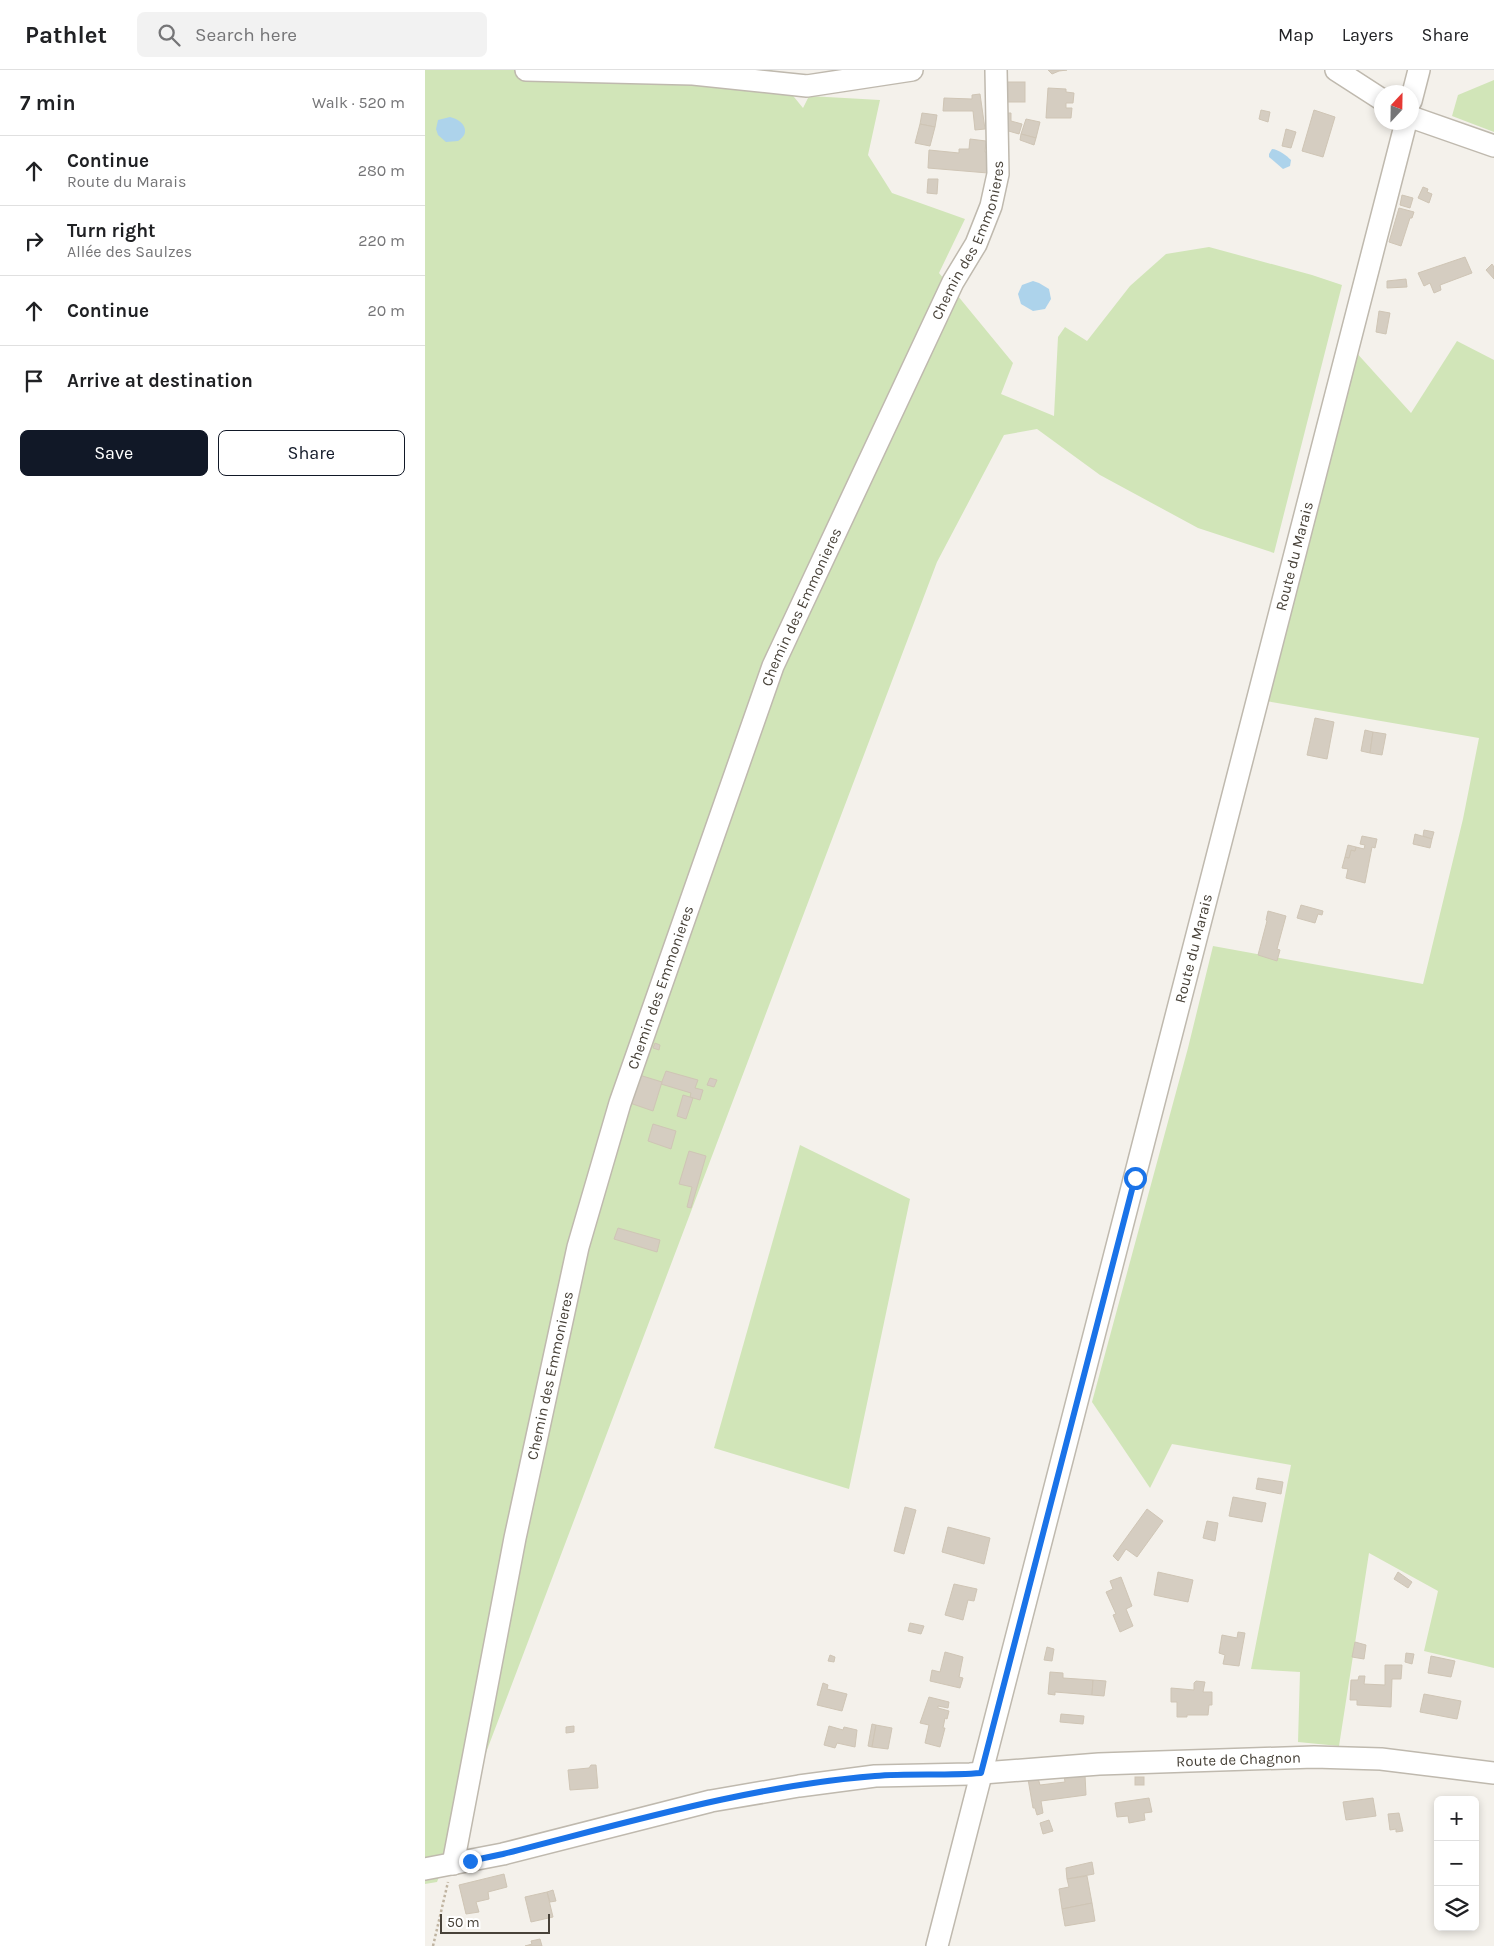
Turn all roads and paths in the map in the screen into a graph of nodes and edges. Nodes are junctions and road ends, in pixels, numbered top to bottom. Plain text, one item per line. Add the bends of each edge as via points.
1 (526, 70) edge
2 (912, 70) edge
3 (995, 70) edge
4 (1336, 70) edge
5 (1419, 70) edge
6 (1415, 85) edge
7 (1374, 94) edge
8 (1419, 120) edge
9 (1404, 130) edge
10 (1494, 146) edge
11 (981, 1773) junction
12 (1494, 1773) edge
13 (453, 1864) junction
14 (425, 1869) edge
15 (433, 1946) edge
16 (937, 1946) edge

1 - 2 street via 693,74 807,86
3 - 13 street, Chemin des Emmonieres via 998,174 991,206 976,244 953,282 773,666 620,1103 576,1256 515,1538
4 - 7 street
5 - 6 street
8 - 10 street
9 - 11 street, Route du Marais
11 - 12 street, Route de Chagnon via 1099,1764 1314,1757 1381,1759
11 - 13 street, Route de Chagnon via 875,1776 711,1801
11 - 16 street, Route du Marais
13 - 14 street, Route de Chagnon
13 - 15 path

